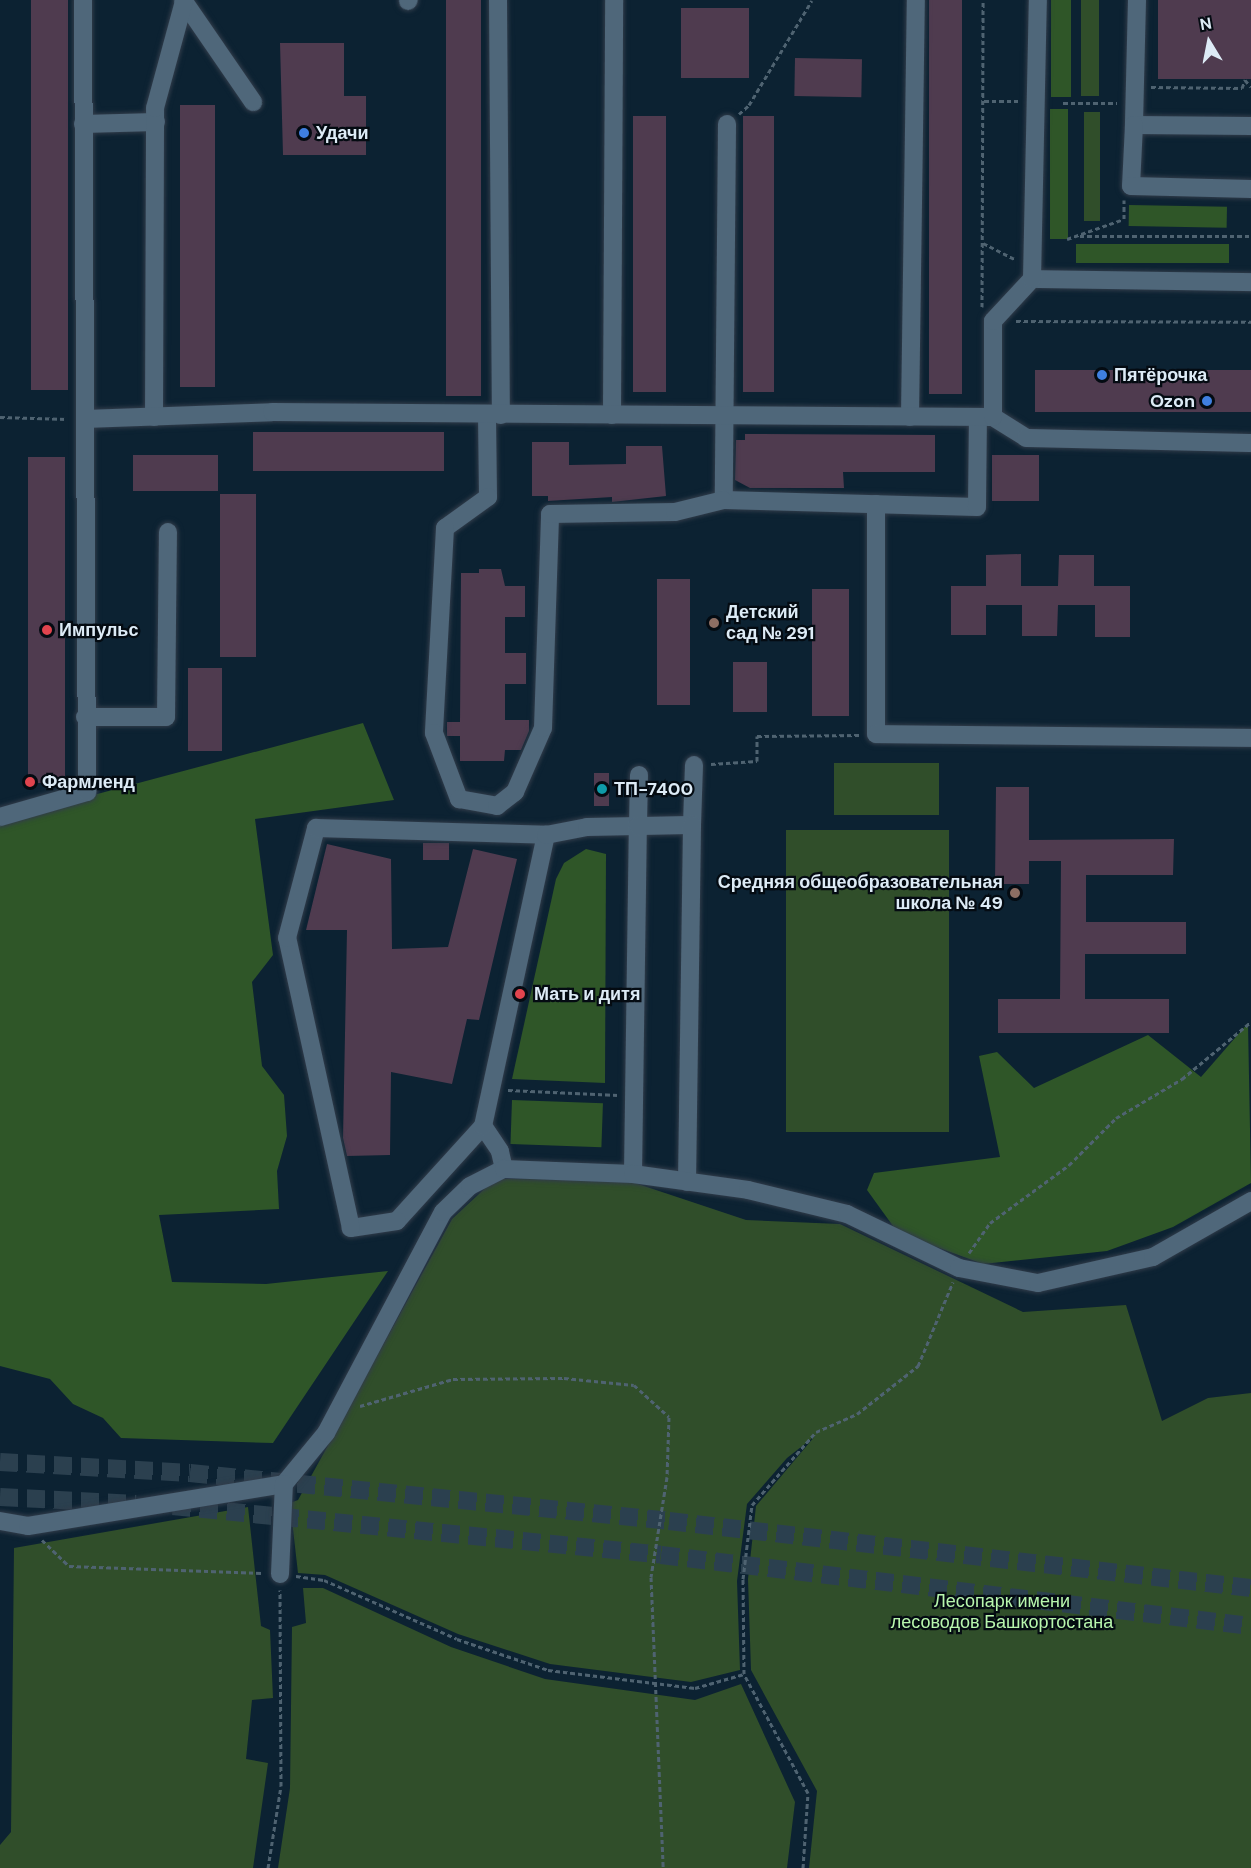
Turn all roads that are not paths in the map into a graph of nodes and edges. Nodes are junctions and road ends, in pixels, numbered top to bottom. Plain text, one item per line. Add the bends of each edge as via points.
1 (83, 0) edge
2 (498, 0) edge
3 (614, 0) edge
4 (916, 0) edge
5 (1038, 0) edge
6 (1137, 0) edge
7 (183, 1) edge
8 (253, 102) dead end
9 (156, 122) junction
10 (83, 124) junction
11 (727, 124) road end
12 (1134, 125) junction
13 (1251, 126) edge
14 (1251, 189) edge
15 (1032, 279) junction
16 (1251, 282) edge
17 (494, 415) junction
18 (612, 415) junction
19 (722, 416) junction
20 (154, 417) junction
21 (910, 417) junction
22 (986, 417) junction
23 (85, 419) junction
24 (1251, 443) edge
25 (724, 500) junction
26 (876, 504) junction
27 (168, 532) dead end
28 (86, 717) junction
29 (1251, 738) edge
30 (694, 765) road end
31 (639, 775) dead end
32 (0, 817) edge
33 (692, 825) junction
34 (638, 826) junction
35 (546, 835) junction
36 (483, 1126) junction
37 (504, 1169) junction
38 (633, 1174) junction
39 (687, 1182) junction
40 (1251, 1201) edge
41 (284, 1484) junction
42 (0, 1521) edge
43 (280, 1574) road end

1 - 10 street
2 - 17 street
3 - 18 street
4 - 21 street
5 - 15 street
6 - 12 street
7 - 8 street
7 - 9 street
9 - 10 street
9 - 20 street
10 - 23 street
11 - 19 street
12 - 13 street
12 - 14 street via 1131,186
15 - 16 street
15 - 22 street via 993,321
17 - 18 street
17 - 20 street
17 - 25 street via 488,497 445,528 434,734 459,799 497,806 515,792 543,728 550,514 675,512
18 - 19 street
19 - 21 street
19 - 25 street
20 - 23 street
21 - 22 street
22 - 24 street via 1026,438
22 - 26 street via 977,507
23 - 28 street
25 - 26 street
26 - 29 street via 876,734
27 - 28 street via 166,717
28 - 32 street via 87,792
30 - 33 street
31 - 34 street
33 - 34 street
33 - 39 street
34 - 35 street via 587,827
34 - 38 street
35 - 36 street
35 - 36 street via 316,828 287,938 351,1228 397,1221
36 - 37 street via 500,1151
37 - 38 street
37 - 41 street via 470,1186 443,1212 336,1413
38 - 39 street
39 - 40 street via 748,1190 847,1214 959,1268 1038,1283 1153,1257
41 - 42 street via 28,1526
41 - 43 street

